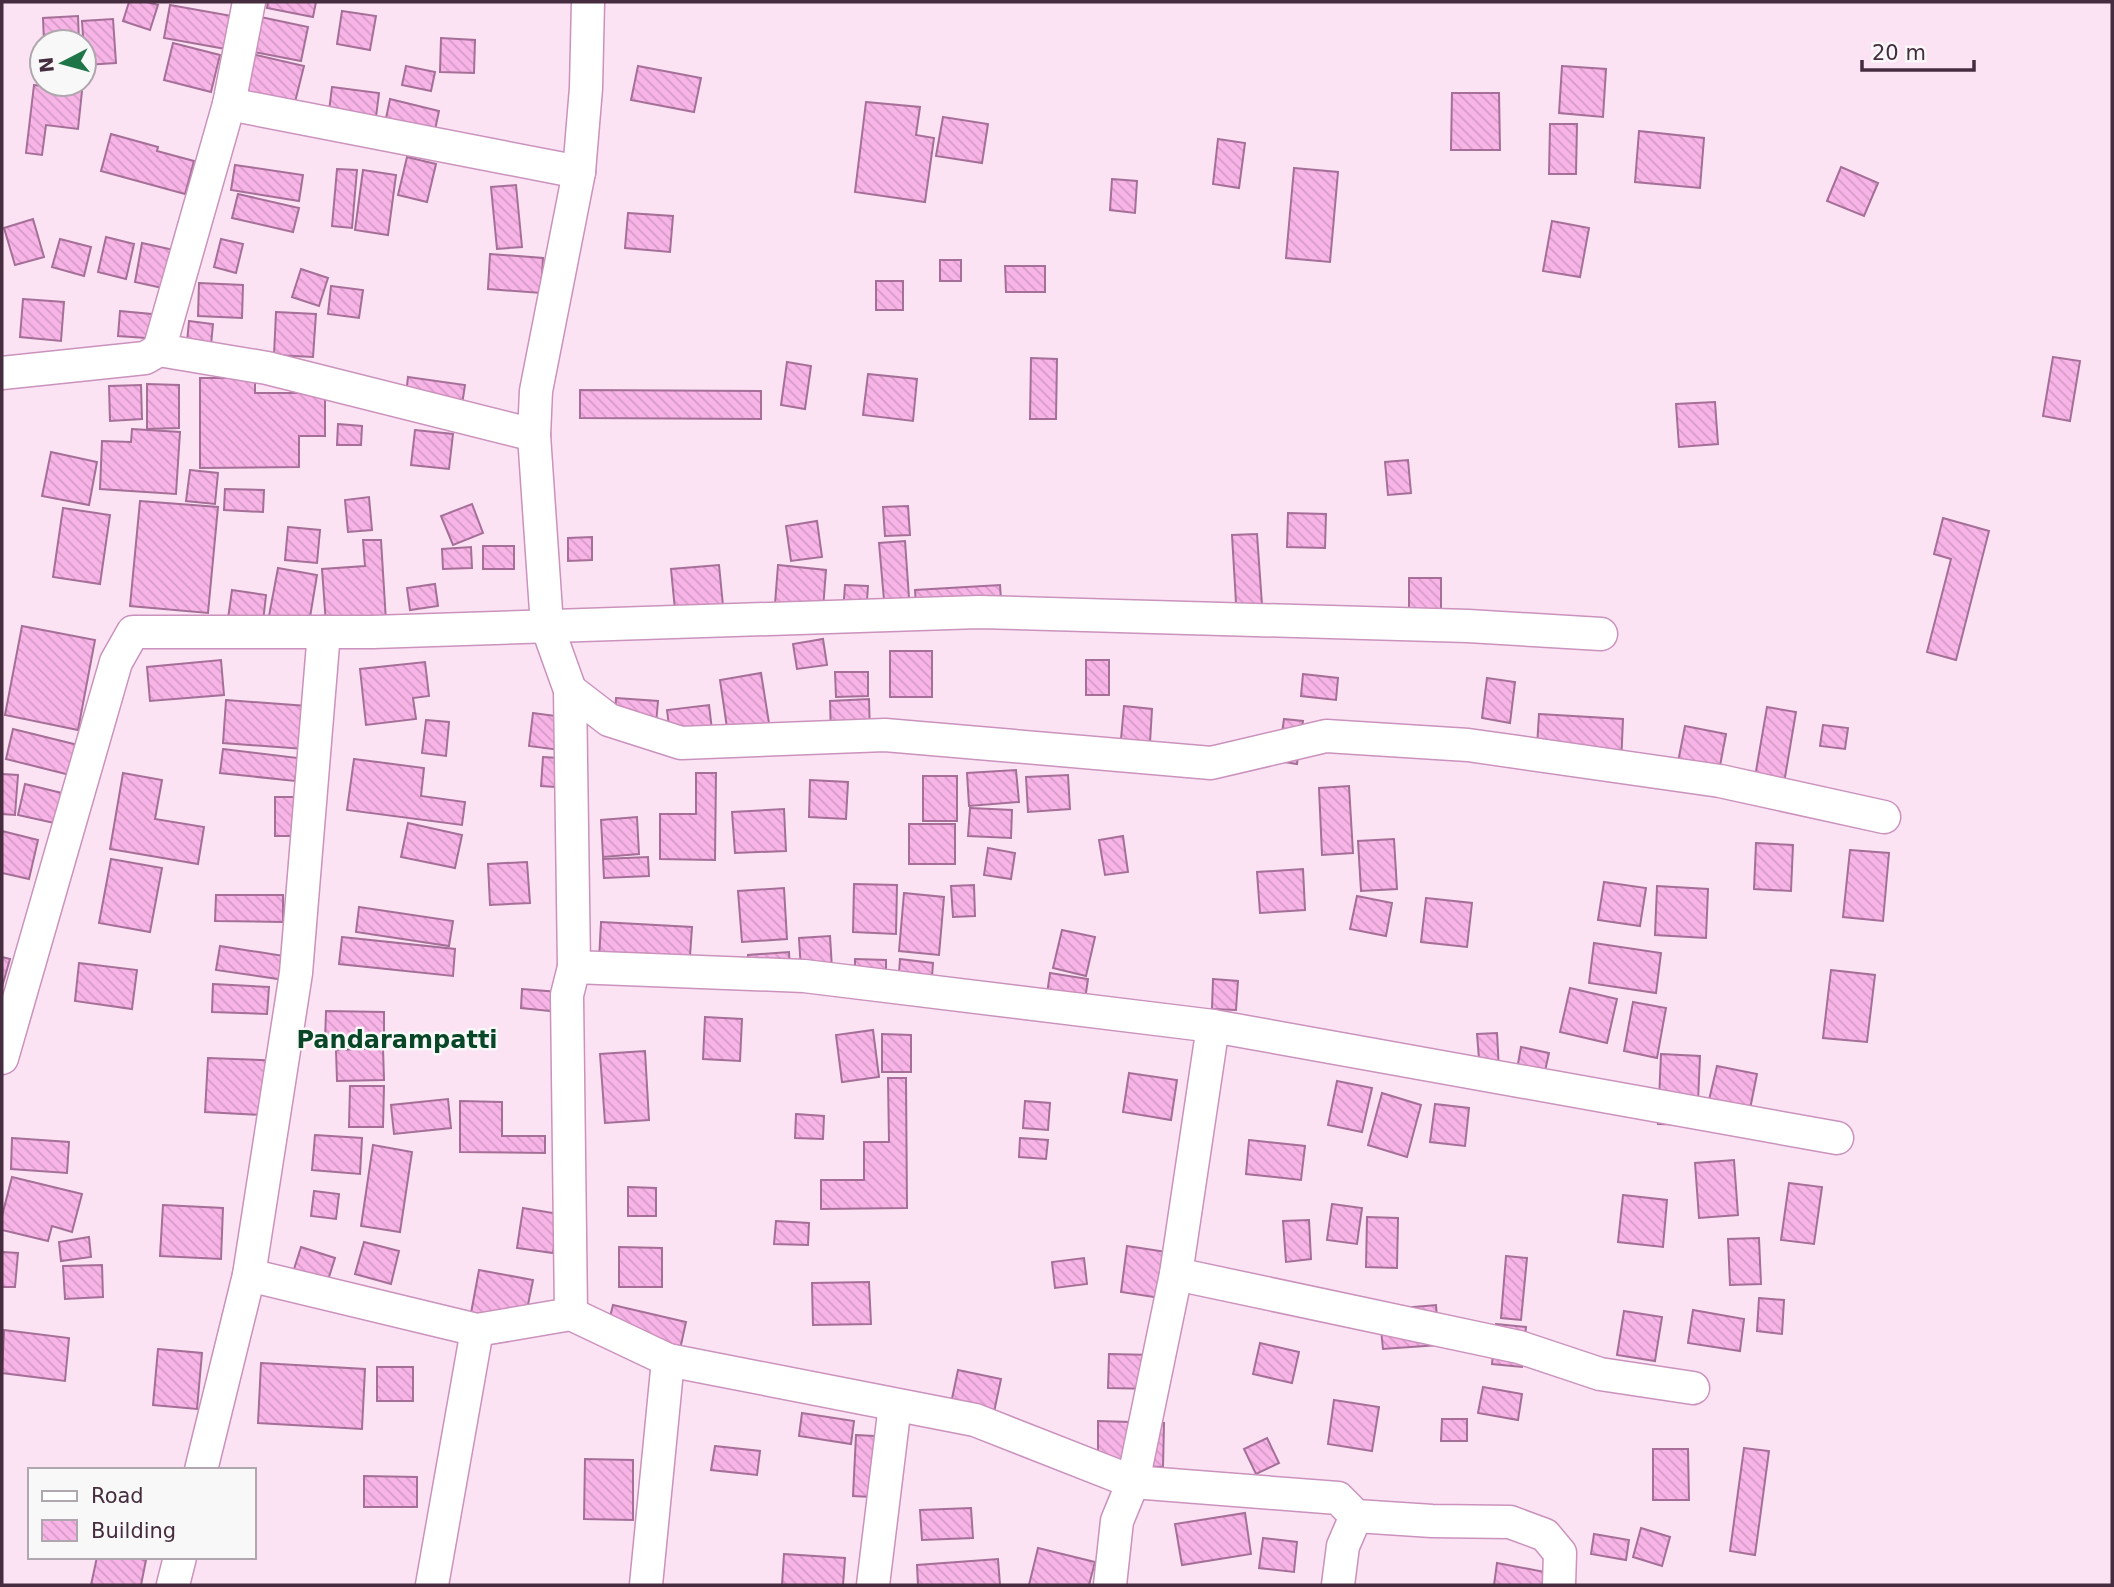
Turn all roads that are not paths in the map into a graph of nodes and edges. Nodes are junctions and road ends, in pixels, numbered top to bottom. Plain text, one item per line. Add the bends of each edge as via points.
1 (248, 2) edge
2 (588, 2) edge
3 (229, 104) junction
4 (579, 172) junction
5 (159, 350) junction
6 (2, 373) edge
7 (534, 435) junction
8 (547, 626) junction
9 (324, 632) junction
10 (1601, 634) dead end
11 (570, 690) junction
12 (1884, 817) dead end
13 (574, 967) junction
14 (1213, 1026) junction
15 (2, 1058) edge
16 (1837, 1138) dead end
17 (1176, 1274) junction
18 (249, 1275) junction
19 (571, 1314) junction
20 (477, 1330) junction
21 (668, 1360) junction
22 (1693, 1388) dead end
23 (895, 1405) junction
24 (201, 1468) edge
25 (1133, 1482) junction
26 (1356, 1516) junction
27 (180, 1559) edge
28 (173, 1585) edge
29 (432, 1585) edge
30 (646, 1585) edge
31 (873, 1585) edge
32 (1110, 1585) edge
33 (1338, 1585) edge
34 (1559, 1585) edge

1 - 3 street
2 - 4 street
3 - 4 street
3 - 5 street
4 - 7 street via 536,391
5 - 6 street via 145,358
5 - 7 street via 267,368
7 - 8 street
8 - 9 street
8 - 10 street via 979,612
8 - 11 street
9 - 15 street via 133,632 116,662
9 - 18 street via 296,973
11 - 12 street via 608,720 681,743 885,735 1211,763 1326,736 1468,745 1720,781
11 - 13 street
13 - 14 street via 804,976
13 - 19 street via 567,995
14 - 16 street
14 - 17 street
17 - 22 street via 1518,1347 1600,1374
17 - 25 street
18 - 20 street
18 - 24 street
19 - 20 street
19 - 21 street
20 - 29 street
21 - 23 street
21 - 30 street
23 - 25 street via 975,1420
23 - 31 street
25 - 26 street via 1338,1498
25 - 32 street via 1117,1521
26 - 33 street via 1343,1546
26 - 34 street via 1510,1522 1545,1535 1560,1553
27 - 28 street

